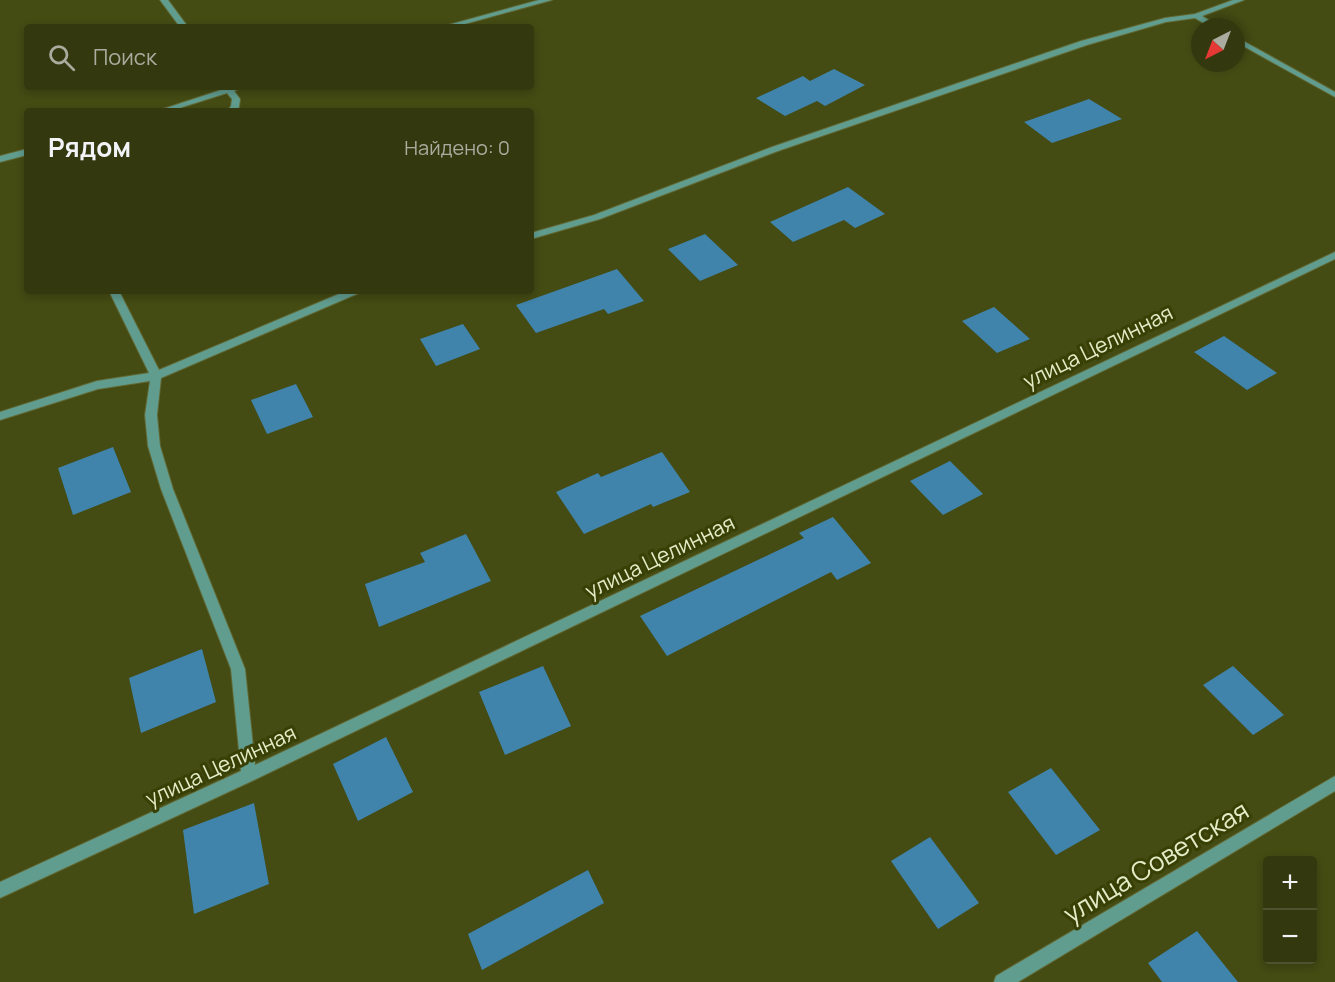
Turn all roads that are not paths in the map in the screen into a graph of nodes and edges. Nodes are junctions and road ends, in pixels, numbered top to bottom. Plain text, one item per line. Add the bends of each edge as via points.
1 (164, 0) edge
2 (548, 0) edge
3 (1240, 0) edge
4 (1196, 15) junction
5 (1201, 18) edge
6 (182, 24) edge
7 (456, 24) edge
8 (1245, 44) edge
9 (222, 90) edge
10 (229, 90) edge
11 (1335, 95) edge
12 (170, 108) edge
13 (234, 108) edge
14 (24, 153) edge
15 (0, 159) edge
16 (534, 235) edge
17 (1335, 255) edge
18 (115, 294) edge
19 (348, 294) edge
20 (156, 376) junction
21 (0, 416) edge
22 (249, 775) junction
23 (1335, 783) edge
24 (0, 890) edge
25 (1002, 982) edge

1 - 6 street
2 - 7 street
3 - 4 street
4 - 5 street
4 - 16 street via 1084,42 775,149 597,217
8 - 11 street
9 - 12 street
10 - 13 street via 236,99
14 - 15 street
17 - 22 street, улица Целинная
18 - 20 street
19 - 20 street
20 - 21 street via 97,385
20 - 22 street via 151,415 154,446 238,669
22 - 24 street, улица Целинная
23 - 25 street, улица Советская

